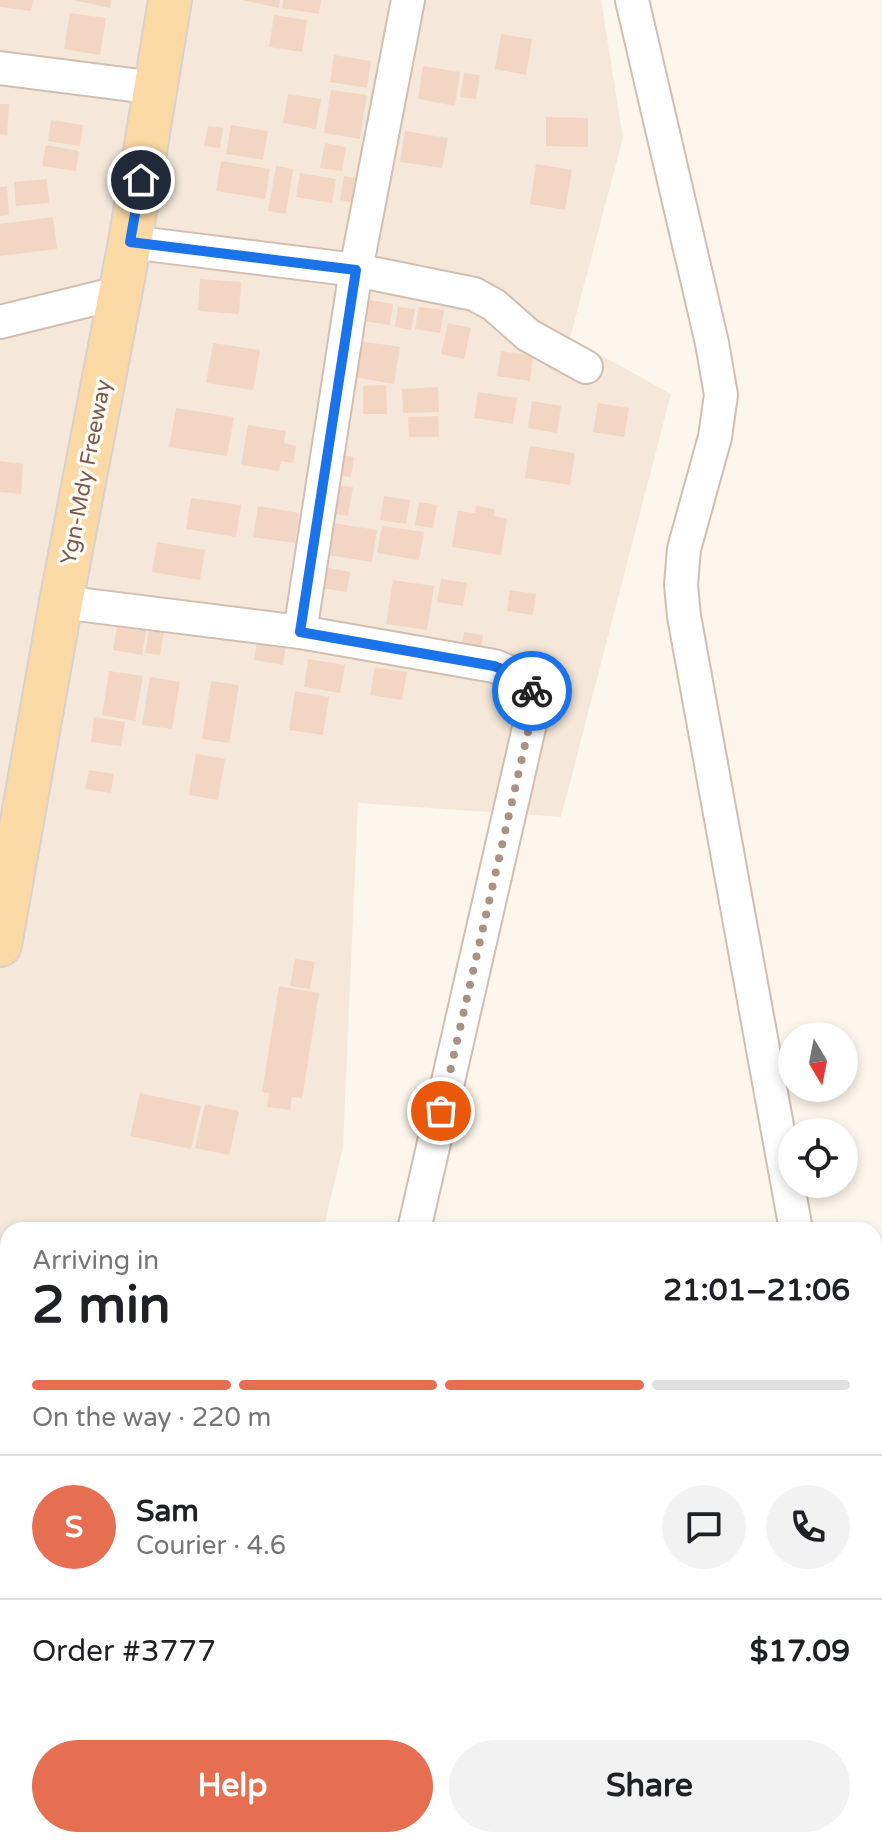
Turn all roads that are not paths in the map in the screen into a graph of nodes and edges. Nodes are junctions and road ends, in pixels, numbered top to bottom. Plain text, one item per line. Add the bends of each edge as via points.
1 (170, 0) edge
2 (408, 0) edge
3 (632, 0) edge
4 (0, 68) edge
5 (156, 88) junction
6 (130, 242) junction
7 (356, 270) junction
8 (118, 293) junction
9 (0, 322) edge
10 (586, 367) dead end
11 (61, 602) junction
12 (300, 632) junction
13 (0, 945) edge
14 (416, 1222) edge
15 (795, 1222) edge

1 - 5 main road, Ygn-Mdy Freeway
2 - 7 street
3 - 15 street via 721,395 684,549 681,585
4 - 5 street
5 - 6 main road, Ygn-Mdy Freeway
6 - 7 street
6 - 8 main road, Ygn-Mdy Freeway
7 - 10 street via 474,294 528,335
7 - 12 street
8 - 9 street
8 - 11 main road, Ygn-Mdy Freeway
11 - 12 street
11 - 13 main road, Ygn-Mdy Freeway
12 - 14 street via 494,666 522,677 536,697

